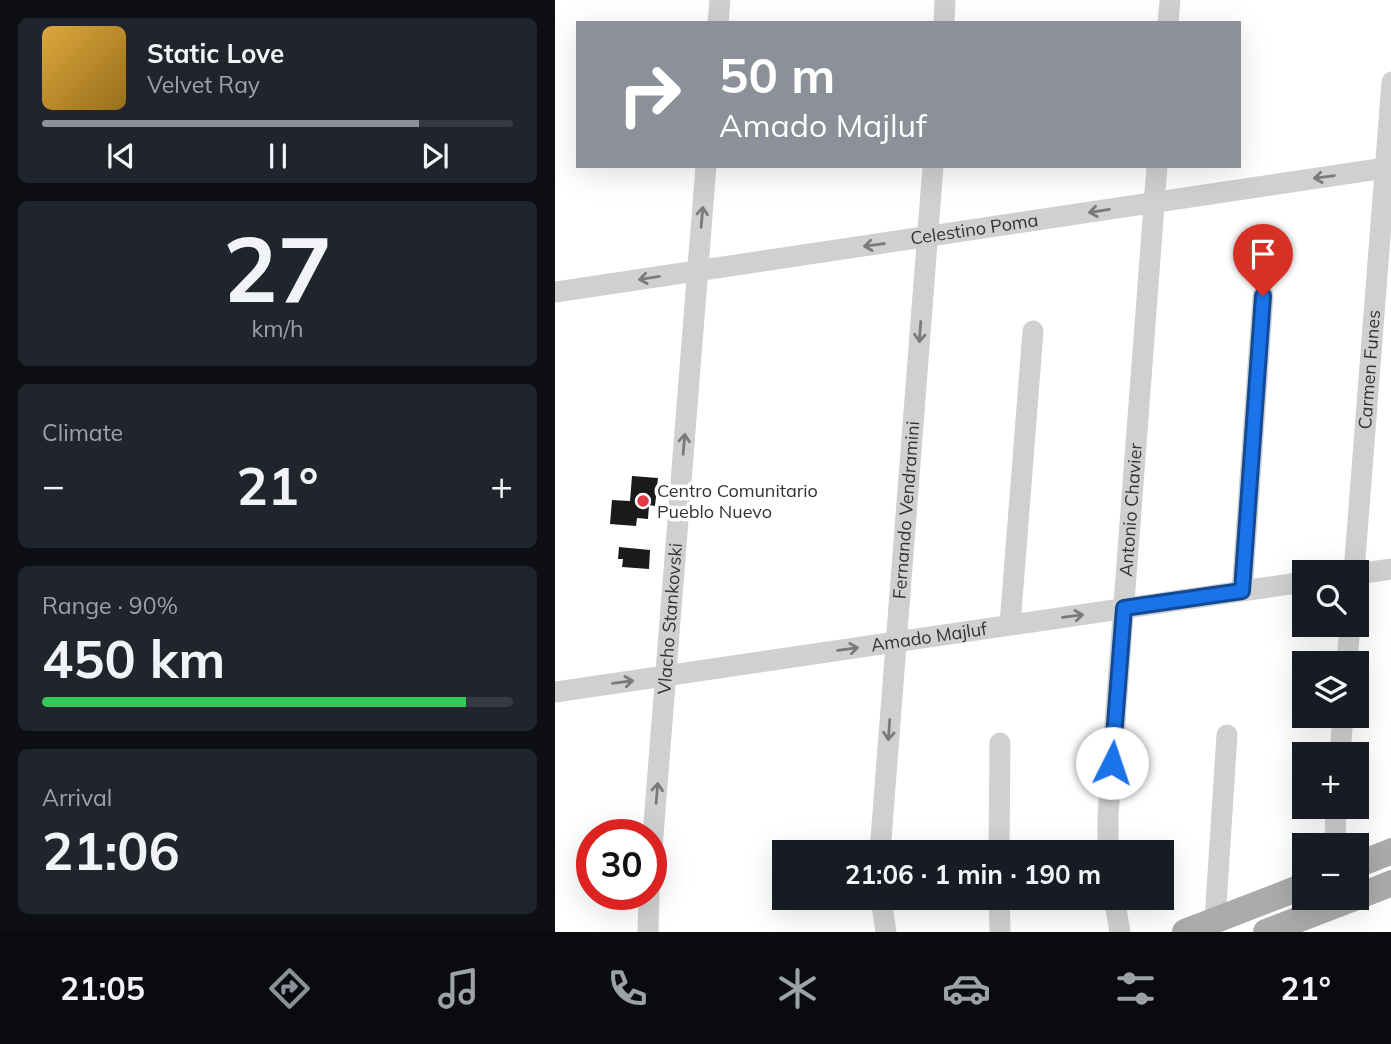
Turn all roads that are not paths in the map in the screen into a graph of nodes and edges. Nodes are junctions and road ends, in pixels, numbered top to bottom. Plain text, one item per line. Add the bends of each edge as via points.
1 (720, 0) edge
2 (945, 0) edge
3 (1170, 0) edge
4 (718, 21) edge
5 (944, 21) edge
6 (1168, 21) edge
7 (1391, 82) edge
8 (1388, 167) edge
9 (706, 168) edge
10 (933, 168) edge
11 (1157, 168) edge
12 (1155, 202) junction
13 (927, 237) junction
14 (698, 271) junction
15 (555, 292) edge
16 (1263, 296) dead end
17 (1033, 331) dead end
18 (1356, 560) edge
19 (1391, 569) edge
20 (1369, 571) edge
21 (1292, 584) edge
22 (1242, 591) junction
23 (1124, 608) junction
24 (1010, 625) junction
25 (896, 642) junction
26 (666, 676) junction
27 (555, 692) edge
28 (1227, 735) dead end
29 (1000, 743) dead end
30 (654, 819) edge
31 (881, 840) edge
32 (999, 840) edge
33 (1108, 840) edge
34 (1391, 851) edge
35 (1369, 860) edge
36 (1391, 883) edge
37 (1292, 891) edge
38 (1369, 891) edge
39 (1254, 905) junction
40 (649, 910) edge
41 (883, 910) edge
42 (999, 910) edge
43 (1116, 910) edge
44 (1320, 910) edge
45 (1215, 920) junction
46 (648, 932) edge
47 (886, 932) edge
48 (1000, 932) edge
49 (1120, 932) edge
50 (1185, 932) edge
51 (1258, 932) edge
52 (1266, 932) edge

1 - 4 street
2 - 5 street
3 - 6 street
7 - 8 street, Carmen Funes
8 -> 12 street, Celestino Poma
8 - 18 street, Carmen Funes
14 -> 9 street, Vlacho Stankovski
10 - 13 street, Fernando Vendramini
11 - 12 street, Antonio Chavier
12 -> 13 street, Celestino Poma
12 - 23 street, Antonio Chavier
13 -> 14 street, Celestino Poma
13 -> 25 street, Fernando Vendramini
14 -> 15 street, Celestino Poma
26 -> 14 street, Vlacho Stankovski
16 - 22 street
17 - 24 street
19 - 20 street
21 - 22 street, Amado Majluf
22 - 23 street, Amado Majluf
24 -> 23 street, Amado Majluf
23 - 33 street, Antonio Chavier
24 - 25 street, Amado Majluf
26 -> 25 street, Amado Majluf
25 -> 31 street, Fernando Vendramini
27 -> 26 street, Amado Majluf
30 -> 26 street, Vlacho Stankovski
28 - 45 street
29 - 32 street
34 - 35 main road
36 - 38 main road
37 - 39 main road
39 - 45 main road
39 - 51 street
40 - 46 street
41 - 47 street
42 - 48 street
43 - 49 street
44 - 52 main road
45 - 50 main road

